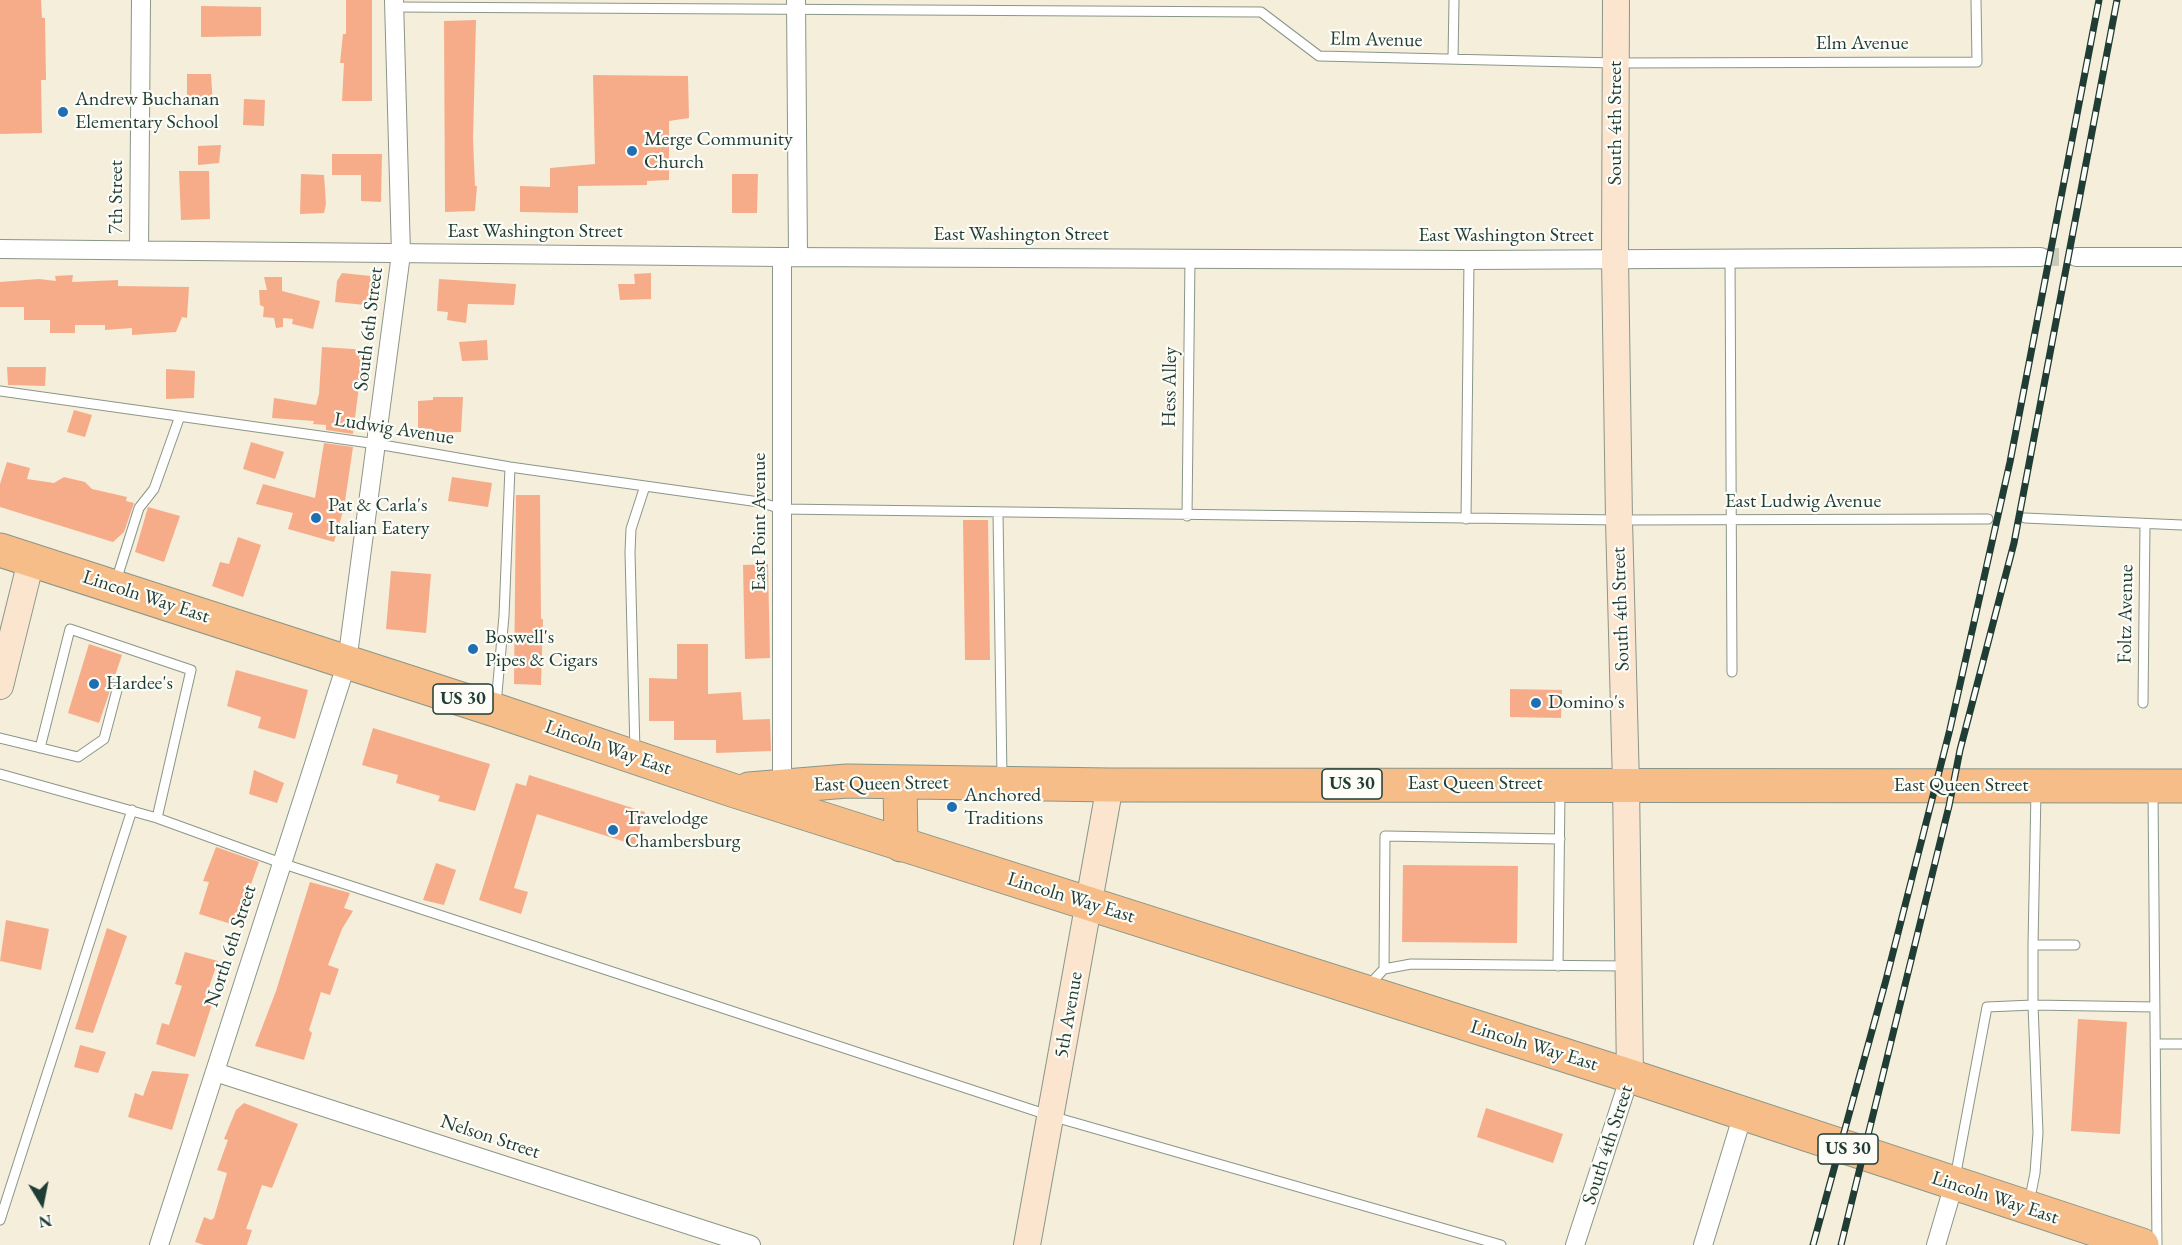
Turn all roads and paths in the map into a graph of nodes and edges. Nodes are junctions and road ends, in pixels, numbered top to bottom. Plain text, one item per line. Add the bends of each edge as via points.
1 (141, 0) edge
2 (1454, 0) edge
3 (1616, 0) edge
4 (1976, 0) edge
5 (394, 3) edge
6 (796, 4) edge
7 (1453, 59) junction
8 (1616, 63) junction
9 (0, 249) edge
10 (139, 249) junction
11 (401, 254) junction
12 (790, 257) junction
13 (1730, 257) junction
14 (2041, 257) tunnel mouth
15 (2076, 257) tunnel mouth
16 (2182, 257) edge
17 (1615, 258) junction
18 (1190, 259) junction
19 (1468, 260) junction
20 (0, 391) edge
21 (180, 416) junction
22 (377, 444) junction
23 (510, 466) junction
24 (645, 486) junction
25 (782, 509) junction
26 (998, 513) junction
27 (1187, 516) junction
28 (2025, 518) dead end
29 (1466, 519) junction
30 (1988, 519) dead end
31 (1619, 520) junction
32 (1731, 520) junction
33 (2145, 525) junction
34 (2182, 525) edge
35 (0, 550) edge
36 (31, 561) junction
37 (114, 587) junction
38 (347, 662) junction
39 (1732, 672) dead end
40 (0, 686) edge
41 (117, 690) dead end
42 (2143, 703) dead end
43 (495, 710) junction
44 (0, 738) edge
45 (40, 748) junction
46 (636, 758) junction
47 (0, 774) edge
48 (900, 782) junction
49 (1002, 783) junction
50 (1110, 784) junction
51 (1560, 784) junction
52 (1626, 784) junction
53 (2036, 786) junction
54 (2167, 786) edge
55 (782, 787) junction
56 (732, 790) junction
57 (132, 810) junction
58 (157, 818) junction
59 (1560, 839) junction
60 (901, 845) junction
61 (281, 863) junction
62 (1090, 903) junction
63 (2033, 945) junction
64 (2075, 945) dead end
65 (1558, 966) junction
66 (1630, 966) junction
67 (1373, 981) junction
68 (2033, 1005) junction
69 (2155, 1007) junction
70 (2156, 1044) junction
71 (2182, 1044) edge
72 (214, 1072) junction
73 (1630, 1076) junction
74 (1743, 1114) junction
75 (1051, 1116) junction
76 (1954, 1184) junction
77 (2028, 1208) junction
78 (0, 1220) edge
79 (161, 1244) edge
80 (752, 1245) edge
81 (1027, 1245) edge
82 (1501, 1245) edge
83 (1575, 1245) edge
84 (1703, 1245) edge
85 (1936, 1245) edge
86 (2142, 1245) edge
87 (2157, 1245) edge

1 - 10 street, 7th Street
2 - 7 lane
3 - 8 street, South 4th Street
4 - 8 lane, Elm Avenue via 1977,62
5 - 6 lane, Elm Avenue
5 - 11 street, South 6th Street
6 - 7 lane, Elm Avenue via 1261,12 1319,56
6 - 12 street, East Point Avenue
7 - 8 lane, Elm Avenue
8 - 17 street, South 4th Street
9 - 10 street, East Washington Street
10 - 11 street, East Washington Street
11 - 12 street, East Washington Street
11 - 22 street, South 6th Street
12 - 18 street, East Washington Street
12 - 25 street, East Point Avenue
13 - 14 street, East Washington Street
13 - 17 street, East Washington Street
13 - 32 lane
15 - 16 street
17 - 19 street, East Washington Street
17 - 31 street, South 4th Street
18 - 19 street, East Washington Street
18 - 27 lane, Hess Alley
19 - 29 lane
20 - 21 lane, Ludwig Avenue
21 - 22 lane, Ludwig Avenue
21 - 37 lane via 154,489 139,508
22 - 23 lane, Ludwig Avenue
22 - 38 street, South 6th Street
23 - 24 lane, Ludwig Avenue
23 - 43 lane via 504,616
24 - 25 lane, Ludwig Avenue via 759,502
24 - 46 lane via 631,529 630,552
25 - 26 lane
25 - 55 street, East Point Avenue
26 - 27 lane
26 - 49 lane
27 - 29 lane
28 - 33 lane
29 - 31 lane
30 - 32 lane, East Ludwig Avenue
31 - 32 lane, East Ludwig Avenue
31 - 52 street, South 4th Street
32 - 39 lane
33 - 34 lane
33 - 42 lane, Foltz Avenue
35 - 36 highway, Lincoln Way East / US 30
36 - 37 highway, Lincoln Way East / US 30
36 - 40 street
37 - 38 highway, Lincoln Way East / US 30
38 - 43 highway, Lincoln Way East / US 30
38 - 61 street, North 6th Street
41 - 45 lane via 104,739 78,757
43 - 46 highway, Lincoln Way East / US 30
44 - 45 lane
45 - 58 lane via 70,629 191,670
46 - 56 highway, Lincoln Way East / US 30
47 - 57 lane
48 - 49 highway, East Queen Street / US 30
48 - 55 highway, East Queen Street / US 30 via 847,781
48 - 60 highway
49 - 50 highway, East Queen Street / US 30
50 - 51 highway, East Queen Street / US 30
50 - 62 street, 5th Avenue
51 - 52 highway, East Queen Street / US 30
51 - 59 lane
52 - 53 highway, East Queen Street / US 30
52 - 66 street, South 4th Street
53 - 54 highway, East Queen Street / US 30
53 - 63 lane
54 - 69 lane
55 - 56 highway, East Queen Street / US 30
56 - 60 highway, Lincoln Way East / US 30
57 - 58 lane
57 - 78 lane
58 - 61 lane
59 - 65 lane
59 - 67 lane via 1385,836
60 - 62 highway, Lincoln Way East / US 30
61 - 72 street, North 6th Street
61 - 75 lane
62 - 67 highway, Lincoln Way East / US 30
62 - 75 street, 5th Avenue
63 - 64 lane
63 - 68 lane
65 - 66 lane
65 - 67 lane via 1411,964
66 - 73 street, South 4th Street
67 - 73 highway, Lincoln Way East / US 30
68 - 69 lane
68 - 76 lane via 1987,1007
68 - 77 lane via 2038,1134
69 - 70 lane
70 - 71 lane
70 - 87 lane
72 - 79 street, North 6th Street
72 - 80 street, Nelson Street
73 - 74 highway, Lincoln Way East / US 30
73 - 83 street, South 4th Street
74 - 76 highway, Lincoln Way East / US 30
74 - 84 street
75 - 81 street, 5th Avenue
75 - 82 lane
76 - 77 highway, Lincoln Way East / US 30
76 - 85 street
77 - 86 highway, Lincoln Way East / US 30

